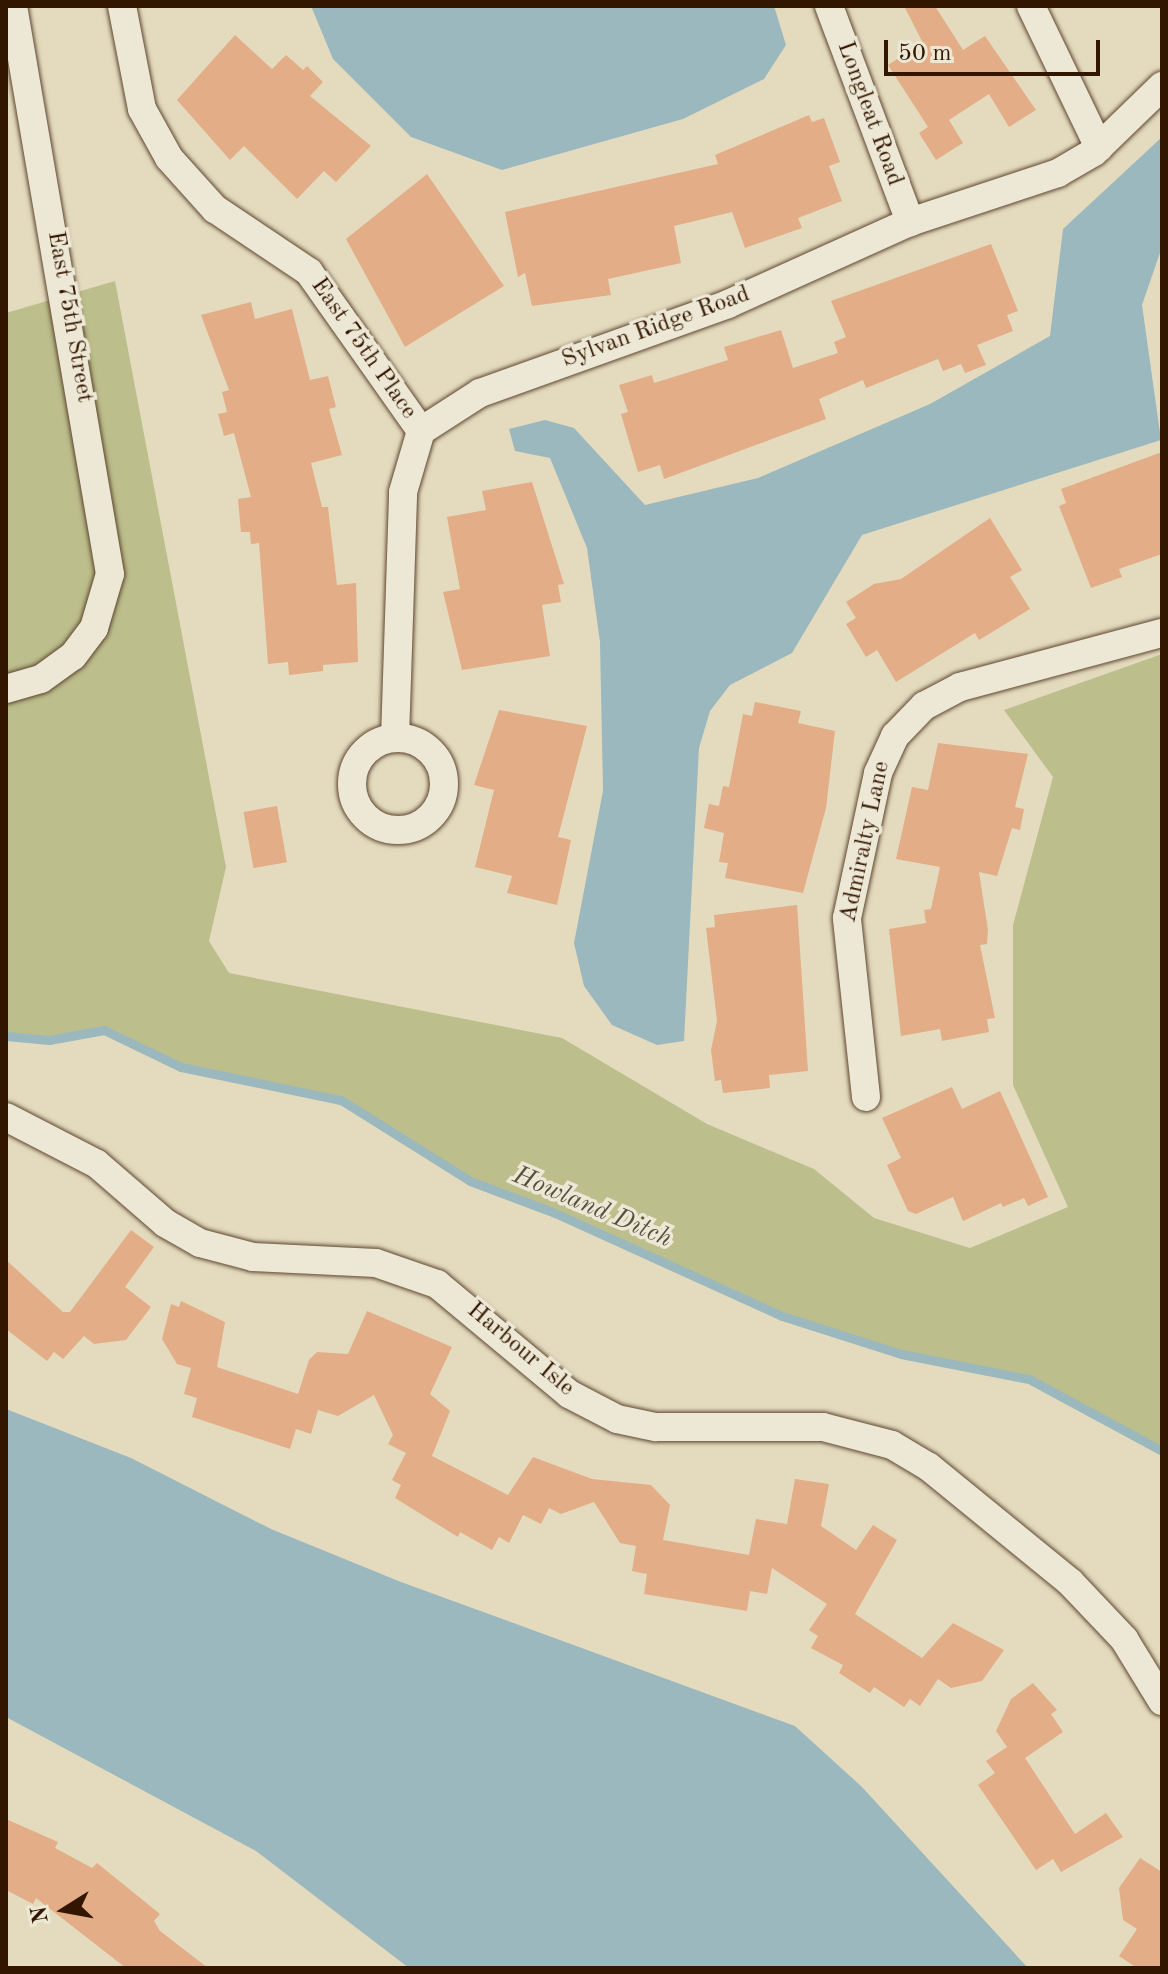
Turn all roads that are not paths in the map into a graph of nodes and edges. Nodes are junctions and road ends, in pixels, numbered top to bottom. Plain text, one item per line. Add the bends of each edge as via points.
1 (13, 6) edge
2 (122, 6) edge
3 (829, 6) edge
4 (1031, 6) edge
5 (15, 64) edge
6 (1162, 86) edge
7 (1099, 147) junction
8 (910, 222) junction
9 (421, 431) junction
10 (1162, 633) edge
11 (6, 689) edge
12 (395, 738) dead end
13 (866, 1097) dead end
14 (6, 1117) edge
15 (1162, 1701) edge

1 - 5 street, East 75th Street
2 - 9 street, East 75th Place via 142,109 169,158 215,209 309,272
3 - 8 street, Longleat Road
4 - 7 street
5 - 11 street, East 75th Street via 110,546 110,574 94,628 73,656 41,679
6 - 7 street, Sylvan Ridge Road
7 - 8 street, Sylvan Ridge Road via 1042,180
8 - 9 street, Sylvan Ridge Road via 728,304 480,393
9 - 12 street via 403,492
10 - 13 street, Admiralty Lane via 960,687 924,706 895,736 878,773 847,918
14 - 15 street, Harbour Isle via 97,1164 165,1223 200,1243 253,1257 376,1263 437,1284 569,1394 617,1419 656,1427 823,1427 892,1445 929,1467 1070,1582 1124,1639

